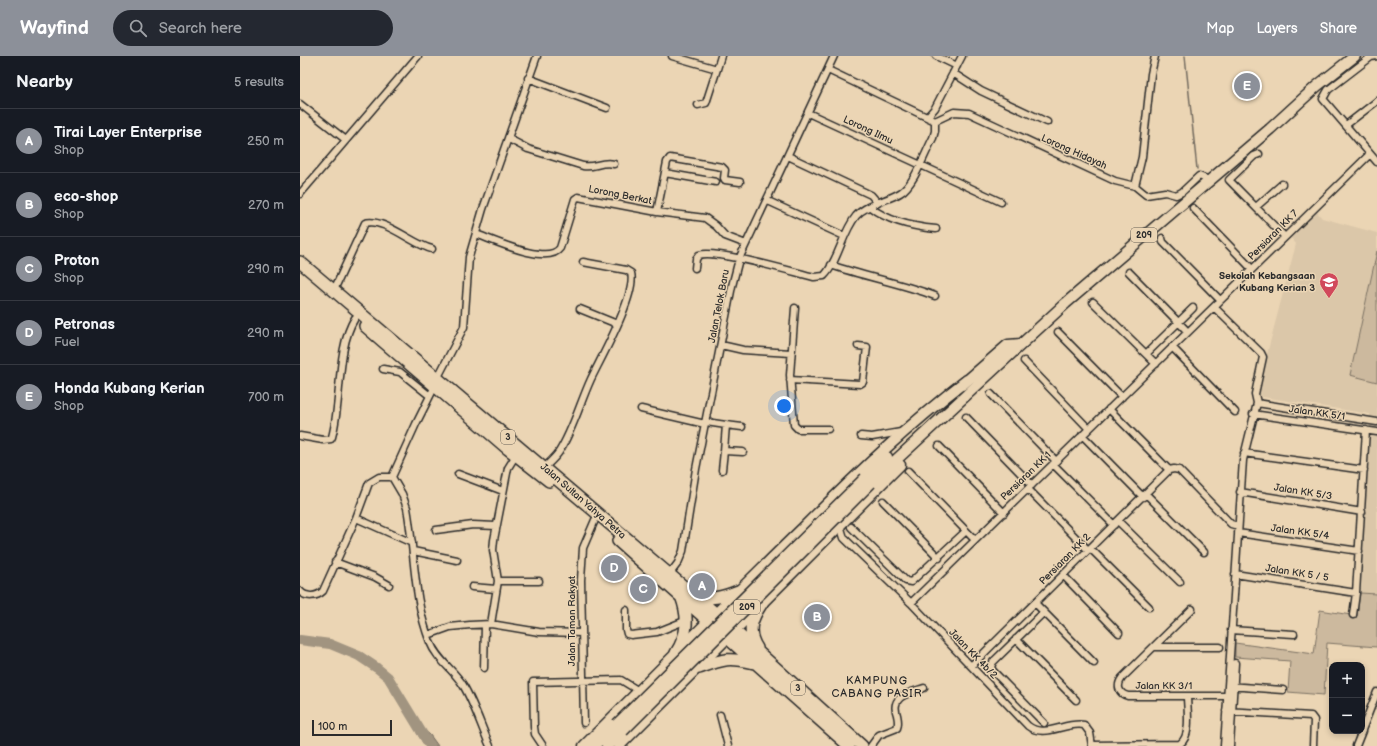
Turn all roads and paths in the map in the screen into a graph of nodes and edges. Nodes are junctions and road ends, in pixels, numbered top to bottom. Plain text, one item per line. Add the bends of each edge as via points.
1 (418, 56) edge
2 (537, 56) edge
3 (672, 56) edge
4 (721, 56) edge
5 (834, 56) edge
6 (936, 56) edge
7 (962, 56) edge
8 (1155, 56) edge
9 (1356, 56) edge
10 (1377, 56) edge
11 (956, 66) junction
12 (717, 69) junction
13 (828, 70) junction
14 (953, 73) junction
15 (528, 78) junction
16 (1377, 101) edge
17 (300, 104) edge
18 (698, 105) dead end
19 (607, 108) dead end
20 (808, 113) junction
21 (928, 116) junction
22 (935, 120) junction
23 (1047, 122) dead end
24 (1346, 125) junction
25 (509, 139) junction
26 (346, 140) junction
27 (1259, 154) dead end
28 (1373, 154) edge
29 (788, 156) junction
30 (1377, 162) edge
31 (614, 164) dead end
32 (919, 165) junction
33 (665, 174) junction
34 (1209, 180) junction
35 (716, 182) dead end
36 (740, 182) dead end
37 (1282, 184) dead end
38 (1135, 186) junction
39 (300, 194) edge
40 (768, 201) junction
41 (1001, 202) dead end
42 (878, 203) junction
43 (870, 207) junction
44 (1256, 207) junction
45 (1193, 208) dead end
46 (657, 212) junction
47 (936, 229) dead end
48 (476, 234) junction
49 (844, 236) junction
50 (1285, 237) junction
51 (1162, 238) dead end
52 (746, 244) junction
53 (432, 249) dead end
54 (739, 259) junction
55 (300, 262) edge
56 (583, 262) dead end
57 (831, 265) junction
58 (695, 268) dead end
59 (1252, 269) junction
60 (300, 271) edge
61 (1129, 272) dead end
62 (334, 290) junction
63 (935, 296) dead end
64 (1220, 300) junction
65 (1093, 302) dead end
66 (1214, 307) junction
67 (795, 308) dead end
68 (1193, 308) dead end
69 (580, 309) dead end
70 (355, 318) junction
71 (1179, 322) junction
72 (617, 324) junction
73 (1058, 332) dead end
74 (1188, 332) junction
75 (721, 345) junction
76 (858, 346) dead end
77 (1172, 348) junction
78 (790, 352) junction
79 (1146, 354) junction
80 (1024, 361) dead end
81 (1156, 364) junction
82 (383, 369) dead end
83 (790, 380) junction
84 (971, 383) junction
85 (435, 387) junction
86 (991, 394) dead end
87 (1122, 396) junction
88 (1257, 403) junction
89 (641, 409) dead end
90 (1109, 409) junction
91 (1234, 412) dead end
92 (1253, 414) junction
93 (966, 417) dead end
94 (1377, 422) edge
95 (706, 423) junction
96 (726, 425) junction
97 (742, 427) dead end
98 (828, 429) dead end
99 (1089, 429) junction
100 (1366, 430) junction
101 (905, 432) junction
102 (1377, 432) edge
103 (1082, 435) junction
104 (300, 436) edge
105 (861, 436) dead end
106 (939, 446) dead end
107 (512, 447) junction
108 (724, 451) junction
109 (743, 452) dead end
110 (1244, 453) junction
111 (1055, 462) junction
112 (544, 468) junction
113 (722, 470) dead end
114 (1172, 470) junction
115 (1364, 470) junction
116 (908, 471) dead end
117 (458, 474) dead end
118 (392, 477) junction
119 (1030, 487) junction
120 (503, 491) junction
121 (1240, 492) junction
122 (1144, 495) junction
123 (883, 501) dead end
124 (1004, 512) junction
125 (1362, 512) junction
126 (356, 518) junction
127 (595, 520) junction
128 (1116, 523) junction
129 (840, 525) junction
130 (496, 526) junction
131 (1238, 526) junction
132 (851, 527) dead end
133 (436, 530) dead end
134 (966, 531) junction
135 (1238, 533) junction
136 (829, 537) junction
137 (844, 538) junction
138 (976, 540) junction
139 (412, 543) junction
140 (1089, 549) junction
141 (413, 551) junction
142 (1359, 551) junction
143 (1204, 552) dead end
144 (939, 558) junction
145 (457, 560) dead end
146 (335, 562) junction
147 (1235, 574) junction
148 (669, 575) junction
149 (1063, 575) junction
150 (498, 581) junction
151 (539, 581) dead end
152 (1180, 582) dead end
153 (389, 584) dead end
154 (472, 587) dead end
155 (496, 589) junction
156 (300, 591) edge
157 (738, 591) junction
158 (684, 593) junction
159 (1356, 593) junction
160 (728, 601) junction
161 (762, 603) junction
162 (911, 603) junction
163 (1035, 603) junction
164 (1149, 607) dead end
165 (1192, 609) dead end
166 (626, 610) dead end
167 (1044, 612) junction
168 (751, 614) junction
169 (1353, 615) dead end
170 (712, 617) junction
171 (687, 620) junction
172 (488, 625) junction
173 (1231, 630) junction
174 (582, 632) junction
175 (1004, 633) junction
176 (1119, 633) dead end
177 (731, 634) junction
178 (1294, 634) dead end
179 (428, 635) junction
180 (690, 639) junction
181 (1015, 640) junction
182 (1154, 647) junction
183 (1220, 647) dead end
184 (676, 653) junction
185 (759, 660) junction
186 (1094, 663) dead end
187 (1235, 663) dead end
188 (703, 664) junction
189 (971, 666) junction
190 (484, 668) dead end
191 (582, 681) junction
192 (1231, 686) junction
193 (924, 688) dead end
194 (1283, 690) dead end
195 (639, 691) junction
196 (1377, 692) edge
197 (1187, 696) junction
198 (1227, 696) junction
199 (1076, 700) dead end
200 (1026, 704) junction
201 (1229, 711) junction
202 (1016, 714) junction
203 (720, 716) dead end
204 (584, 723) dead end
205 (1044, 723) dead end
206 (1365, 723) edge
207 (620, 728) junction
208 (1361, 734) edge
209 (1092, 745) edge
210 (490, 746) edge
211 (543, 746) edge
212 (584, 746) edge
213 (594, 746) edge
214 (607, 746) edge
215 (619, 746) edge
216 (728, 746) edge
217 (849, 746) edge
218 (862, 746) edge
219 (871, 746) edge
220 (1224, 746) edge
221 (1230, 746) edge
222 (1313, 746) edge
223 (1356, 746) edge

1 - 26 street
2 - 15 street
3 - 12 street
4 - 12 street
5 - 13 street, Jalan Telok Baru
6 - 11 street
7 - 11 street
8 - 38 street via 1142,157
9 - 34 main road, 209 via 1317,86
10 - 24 street via 1371,57 1330,88 1324,99
11 - 14 street
12 - 18 street via 706,102
13 - 20 street, Jalan Telok Baru
13 - 21 street
14 - 21 street via 935,108
14 - 23 street via 981,90
15 - 19 street
15 - 25 street
16 - 24 street
17 - 26 street
20 - 29 street, Jalan Telok Baru
20 - 32 street, Lorong Ilmu
21 - 22 street
22 - 32 street via 933,138
22 - 38 street, Lorong Hidayah via 954,112 969,114 1115,181
24 - 28 street
25 - 31 street via 528,149 583,166 590,167 607,162
25 - 48 street
26 - 39 street
27 - 44 street via 1229,180
28 - 30 street
28 - 50 street, Persiaran KK 7
29 - 40 street, Jalan Telok Baru
29 - 42 street via 871,195
32 - 41 street, Lorong Ilmu
32 - 42 street via 906,188
33 - 35 street
33 - 36 street via 668,160 674,157 722,167 725,170 725,180
33 - 46 street
34 - 38 street, Lorong Hidayah via 1199,176 1176,195 1165,192 1146,195
34 - 84 main road, 209 via 1021,344
37 - 44 street
40 - 49 street
40 - 52 street, Jalan Telok Baru
42 - 43 street
43 - 47 street via 884,216 914,226
43 - 49 street via 859,213
44 - 50 street
45 - 59 street
46 - 48 street, Lorong Berkat via 576,198 560,248 552,255 539,255
46 - 52 street, Lorong Berkat via 705,218 725,236
48 - 85 street via 469,257 464,327
49 - 57 street
50 - 59 street, Persiaran KK 7
51 - 64 street via 1163,242
52 - 54 street, Jalan Telok Baru
53 - 62 street via 393,229 367,222 363,225
54 - 57 street via 820,277 827,273
54 - 58 street via 703,254 696,259
54 - 75 street, Jalan Telok Baru
55 - 62 highway, Jalan Sultan Yahya Petra / 3
56 - 72 street via 631,272 632,283
57 - 63 street via 909,286
59 - 64 street, Persiaran KK 7
60 - 70 highway, Jalan Sultan Yahya Petra / 3
61 - 71 street
62 - 85 highway, Jalan Sultan Yahya Petra / 3
64 - 66 street, Persiaran KK 7
65 - 79 street
66 - 74 street, Persiaran KK 7
66 - 88 street via 1263,356 1255,394
67 - 78 street
68 - 71 street
69 - 72 street
70 - 85 highway, Jalan Sultan Yahya Petra / 3
70 - 104 street via 345,344 337,418 332,437 323,440
71 - 74 street
71 - 79 street
72 - 112 street via 559,452
73 - 87 street
74 - 77 street, Persiaran KK 7
75 - 78 street via 743,350
75 - 95 street, Jalan Telok Baru
76 - 83 street via 867,347 863,382 860,384
77 - 81 street, Persiaran KK 7
77 - 91 street
78 - 83 street
79 - 81 street
80 - 99 street
81 - 87 street, Persiaran KK 1
82 - 85 street via 400,372
83 - 98 street via 795,428
84 - 101 main road via 930,408
84 - 129 main road
84 - 207 main road, 209, bridge via 868,481
85 - 107 highway, Jalan Sultan Yahya Petra / 3
85 - 118 street
86 - 111 street
87 - 90 street, Persiaran KK 1
88 - 92 street
88 - 94 street
89 - 95 street
90 - 99 street, Persiaran KK 1
90 - 114 street
92 - 100 street, Jalan KK 5/1
92 - 110 street
93 - 119 street
95 - 96 street
95 - 148 street, Jalan Telok Baru via 683,551
96 - 97 street
96 - 108 street
99 - 103 street, Persiaran KK 1
100 - 102 street, Jalan KK 5/1
100 - 115 street
101 - 105 street
101 - 157 main road via 859,473
103 - 111 street, Persiaran KK 1
103 - 122 street
106 - 124 street
107 - 112 highway, Jalan Sultan Yahya Petra / 3
107 - 120 street
107 - 127 highway, Jalan Sultan Yahya Petra / 3
108 - 109 street
108 - 113 street
110 - 115 street
110 - 121 street
111 - 119 street, Persiaran KK 1
111 - 128 street
112 - 148 highway, Jalan Sultan Yahya Petra / 3
114 - 122 street, Persiaran KK 2
114 - 131 street via 1179,470 1231,524
115 - 125 street
116 - 134 street
117 - 120 street
118 - 126 street via 379,477 369,483
118 - 139 street via 407,508
119 - 124 street, Persiaran KK 1
119 - 140 street
120 - 130 street
121 - 125 street, Jalan KK 5/3
121 - 131 street
122 - 128 street, Persiaran KK 2
122 - 143 street
123 - 144 street
124 - 138 street, Persiaran KK 1
125 - 142 street
126 - 139 street
126 - 146 street
127 - 158 highway, Jalan Sultan Yahya Petra / 3
127 - 174 street, Jalan Taman Rakyat via 584,548 581,580
128 - 140 street, Persiaran KK 2
128 - 152 street
129 - 136 main road
129 - 137 street, Jalan KK 4b/2
130 - 133 street via 473,525
130 - 150 street via 493,550
131 - 135 street
132 - 144 street via 906,581 911,582
134 - 138 street
134 - 144 street
135 - 142 street, Jalan KK 5/4
135 - 147 street
136 - 137 street
136 - 161 main road
137 - 162 street, Jalan KK 4b/2
138 - 162 street, Persiaran KK 1
139 - 141 street
140 - 149 street, Persiaran KK 2
140 - 164 street
141 - 145 street
141 - 179 street via 416,588
142 - 159 street
146 - 153 street
146 - 156 street via 319,595 312,596
147 - 159 street, Jalan KK 5 / 5
147 - 173 street
148 - 158 highway, Jalan Sultan Yahya Petra / 3
149 - 163 street, Persiaran KK 2
149 - 176 street
150 - 151 street
150 - 155 street
154 - 155 street
155 - 172 street
157 - 158 highway via 726,596 707,598
157 - 160 main road
158 - 170 highway, Jalan Sultan Yahya Petra / 3
158 - 171 highway
159 - 169 street
160 - 168 main road via 733,611
160 - 170 main road
161 - 168 main road
161 - 185 highway via 751,622
162 - 189 street, Jalan KK 4b/2
163 - 167 street
163 - 175 street, Persiaran KK 2
165 - 182 street, Jalan KK 3/1
166 - 171 street via 626,630 631,635 657,632
167 - 181 street
167 - 186 street
168 - 177 main road
170 - 177 highway, Jalan Sultan Yahya Petra / 3
170 - 180 main road
171 - 184 highway via 684,638
172 - 174 street via 526,631
172 - 179 street via 459,625
172 - 190 street
173 - 178 street
173 - 192 street
174 - 191 street, Jalan Taman Rakyat
175 - 181 street
175 - 189 street, Persiaran KK 2
177 - 185 highway, Jalan Sultan Yahya Petra / 3
177 - 188 main road
179 - 210 street via 438,657 464,687
180 - 184 main road
180 - 188 main road via 698,638 702,641 706,651
181 - 199 street
181 - 200 street via 991,667
182 - 183 street
182 - 197 street, Jalan KK 3/1 via 1122,678 1118,686 1121,694
184 - 195 main road
185 - 188 highway via 727,659
185 - 217 highway, Jalan Sultan Yahya Petra / 3
185 - 218 highway, Jalan Sultan Yahya Petra / 3
187 - 192 street
188 - 215 main road
189 - 202 street, Jalan KK 4b/2
191 - 195 street via 621,680
191 - 204 street, Jalan Taman Rakyat
191 - 211 street via 533,682 535,734
192 - 194 street
192 - 198 street
192 - 201 street
193 - 219 street via 897,700 897,728 879,735
195 - 212 main road
196 - 206 street
197 - 198 street, Jalan KK 3/1
197 - 209 street via 1187,732 1180,744
198 - 201 street
200 - 202 street
200 - 205 street
201 - 220 street
201 - 221 street
201 - 222 street via 1312,716
202 - 209 street, Jalan KK 4b/2 via 1036,731 1074,724 1084,725 1090,733
203 - 216 street
207 - 213 main road, 209
207 - 214 main road, 209
208 - 223 street

